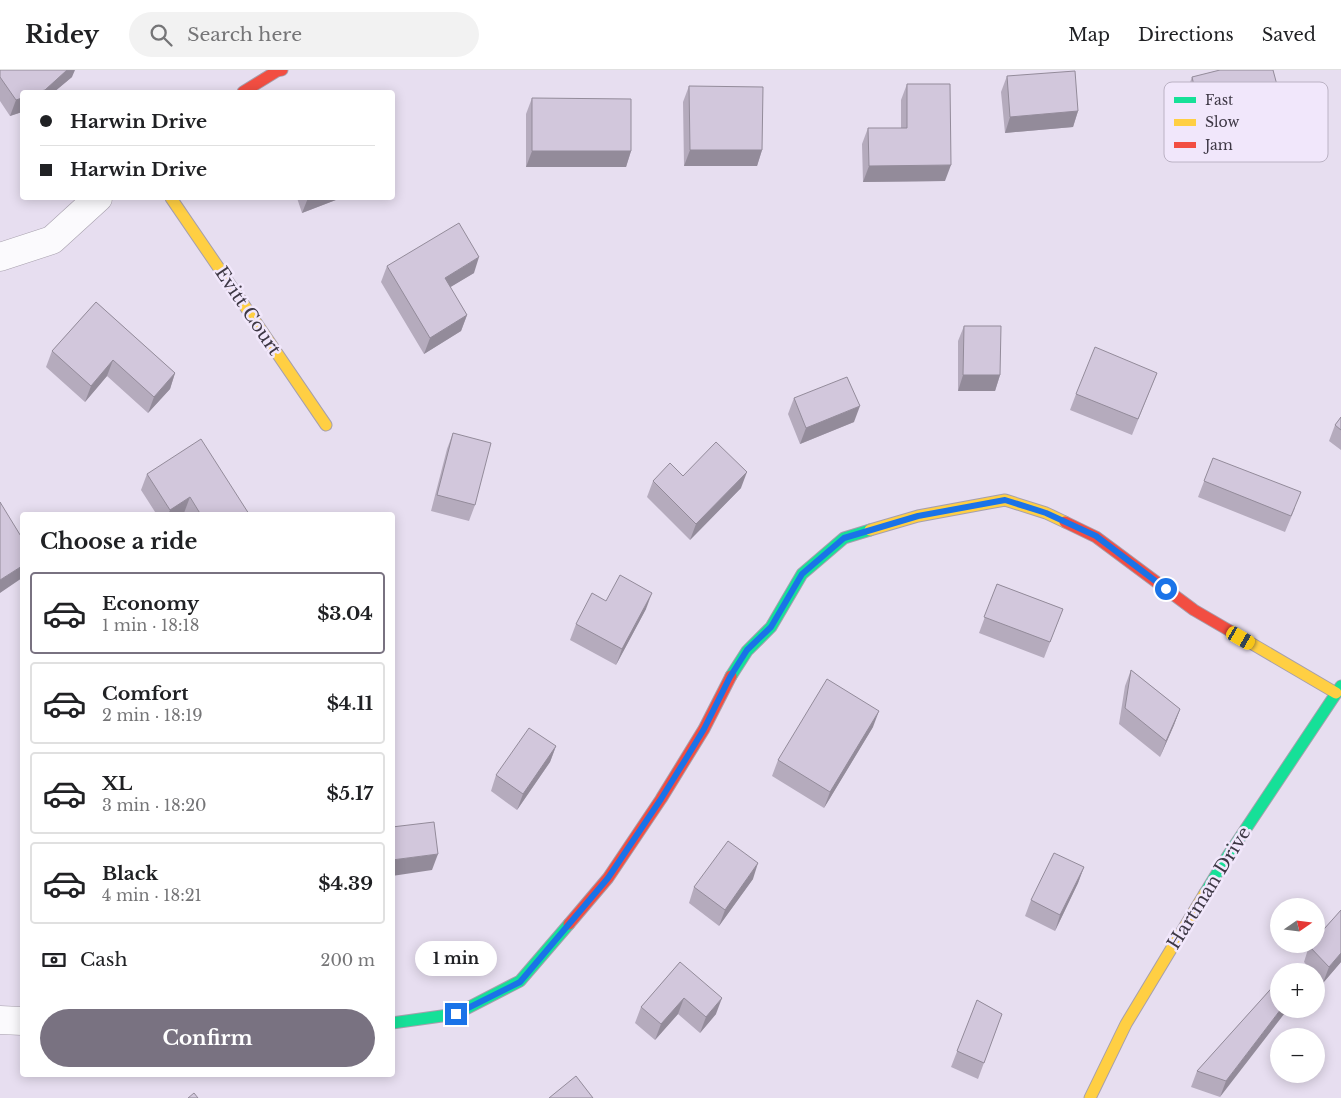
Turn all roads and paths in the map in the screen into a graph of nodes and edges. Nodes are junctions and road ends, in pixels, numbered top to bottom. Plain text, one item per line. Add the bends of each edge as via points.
1 (282, 70) edge
2 (246, 90) edge
3 (96, 200) edge
4 (172, 200) edge
5 (0, 257) edge
6 (326, 425) dead end
7 (1338, 689) edge
8 (0, 1020) edge
9 (20, 1021) edge
10 (395, 1023) edge
11 (1090, 1098) edge

1 - 2 street
3 - 5 street via 52,240
4 - 6 street, Evitt Court
7 - 10 street via 1194,610 1096,536 1046,513 1005,500 918,516 844,538 802,574 771,627 747,650 734,670 704,729 608,878 520,982 456,1014
7 - 11 street, Hartman Drive via 1225,860 1151,982 1126,1024
8 - 9 street

